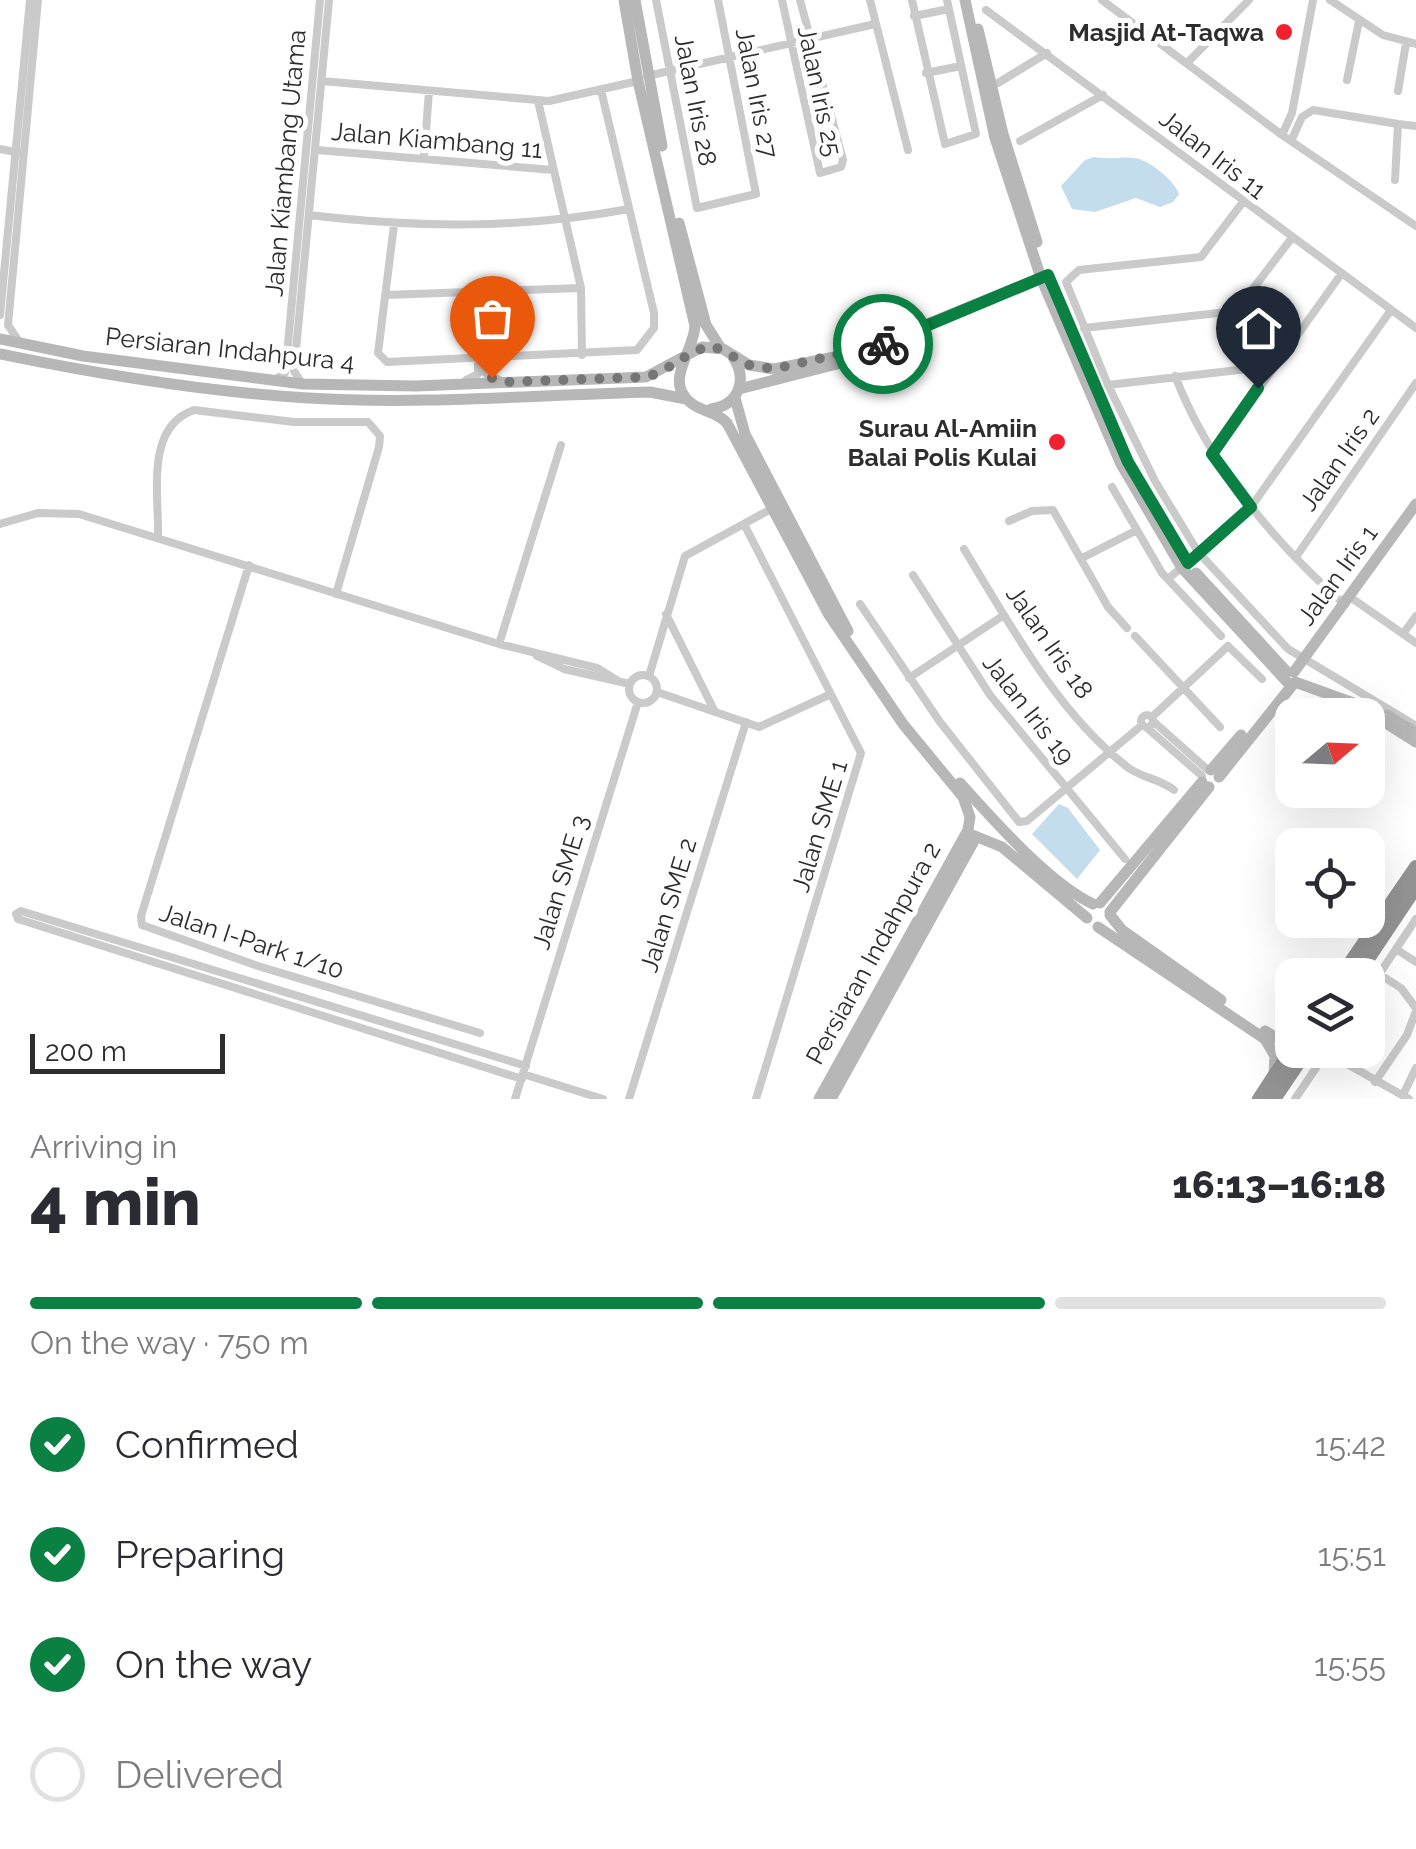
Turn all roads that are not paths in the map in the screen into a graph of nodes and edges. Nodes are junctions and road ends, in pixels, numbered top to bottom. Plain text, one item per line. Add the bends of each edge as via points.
1 (30, 0) edge
2 (38, 0) edge
3 (320, 0) edge
4 (329, 0) edge
5 (624, 0) edge
6 (635, 0) edge
7 (656, 0) edge
8 (718, 0) edge
9 (782, 0) edge
10 (800, 0) edge
11 (870, 0) edge
12 (912, 0) edge
13 (968, 0) edge
14 (1102, 0) edge
15 (1249, 0) edge
16 (1313, 0) edge
17 (1330, 0) edge
18 (948, 4) edge
19 (986, 10) dead end
20 (914, 16) junction
21 (1359, 21) junction
22 (875, 24) junction
23 (811, 38) junction
24 (789, 44) junction
25 (1411, 44) edge
26 (1046, 54) junction
27 (729, 58) junction
28 (1187, 63) junction
29 (961, 66) junction
30 (670, 71) junction
31 (926, 73) junction
32 (642, 79) junction
33 (1347, 80) dead end
34 (322, 81) junction
35 (998, 82) dead end
36 (601, 90) junction
37 (1398, 90) dead end
38 (429, 91) junction
39 (1103, 95) junction
40 (538, 101) junction
41 (1398, 124) junction
42 (1416, 126) edge
43 (1282, 135) junction
44 (1020, 140) dead end
45 (1291, 141) junction
46 (0, 149) edge
47 (316, 150) junction
48 (908, 150) dead end
49 (20, 153) junction
50 (424, 158) junction
51 (554, 170) junction
52 (1394, 180) dead end
53 (1243, 202) junction
54 (697, 208) joint
55 (629, 209) junction
56 (310, 216) junction
57 (565, 221) junction
58 (394, 225) junction
59 (1416, 226) edge
60 (1291, 239) junction
61 (3, 240) edge
62 (1342, 273) junction
63 (1046, 280) junction
64 (581, 288) junction
65 (386, 294) junction
66 (1391, 310) junction
67 (0, 313) edge
68 (1084, 328) junction
69 (1416, 328) edge
70 (0, 340) edge
71 (26, 345) junction
72 (727, 352) junction
73 (0, 354) edge
74 (582, 355) junction
75 (685, 358) junction
76 (481, 359) junction
77 (1273, 366) junction
78 (1175, 376) junction
79 (272, 380) junction
80 (506, 382) junction
81 (1416, 383) edge
82 (303, 384) junction
83 (452, 384) junction
84 (1108, 385) junction
85 (737, 394) junction
86 (686, 399) junction
87 (706, 410) junction
88 (561, 445) dead end
89 (1212, 454) junction
90 (1112, 488) dead end
91 (1416, 504) edge
92 (1251, 507) junction
93 (773, 508) junction
94 (1010, 521) dead end
95 (0, 524) edge
96 (744, 524) junction
97 (1138, 530) junction
98 (158, 537) junction
99 (964, 549) dead end
100 (1198, 552) junction
101 (1084, 557) junction
102 (1296, 557) junction
103 (249, 565) junction
104 (1185, 566) junction
105 (913, 575) dead end
106 (1168, 580) junction
107 (336, 594) junction
108 (1348, 601) junction
109 (860, 604) dead end
110 (666, 614) junction
111 (1004, 615) junction
112 (1416, 616) edge
113 (1126, 628) dead end
114 (1403, 634) junction
115 (1135, 636) dead end
116 (1222, 636) dead end
117 (1416, 643) edge
118 (499, 644) junction
119 (1266, 645) junction
120 (956, 646) junction
121 (1305, 656) junction
122 (648, 676) junction
123 (909, 678) junction
124 (1290, 678) junction
125 (1262, 679) dead end
126 (630, 684) junction
127 (1184, 687) junction
128 (657, 692) junction
129 (831, 694) junction
130 (638, 702) junction
131 (715, 713) junction
132 (746, 722) junction
133 (1149, 723) junction
134 (1414, 726) edge
135 (1220, 727) dead end
136 (1416, 742) edge
137 (1111, 753) junction
138 (1209, 777) junction
139 (1068, 790) junction
140 (1174, 790) dead end
141 (986, 810) junction
142 (998, 823) junction
143 (975, 831) junction
144 (1124, 859) dead end
145 (1416, 868) edge
146 (1416, 888) edge
147 (1103, 909) junction
148 (1087, 918) junction
149 (1416, 919) edge
150 (1098, 927) junction
151 (1396, 949) junction
152 (1354, 958) edge
153 (1369, 958) edge
154 (1416, 962) edge
155 (1385, 965) edge
156 (1385, 978) edge
157 (1416, 1010) edge
158 (480, 1033) dead end
159 (1275, 1037) edge
160 (1279, 1068) edge
161 (1294, 1068) edge
162 (1316, 1068) edge
163 (1353, 1068) edge
164 (1416, 1068) edge
165 (524, 1073) junction
166 (1274, 1076) junction
167 (1375, 1082) junction
168 (1406, 1097) edge
169 (516, 1099) edge
170 (603, 1099) edge
171 (629, 1099) edge
172 (756, 1099) edge
173 (819, 1099) edge
174 (831, 1099) edge
175 (1260, 1099) edge
176 (1274, 1099) edge
177 (1295, 1099) edge

1 - 49 street
2 - 49 street
3 - 79 street, Jalan Kiambang Utama via 286,365
4 - 34 street, Jalan Kiambang Utama
5 - 32 street
6 - 32 street
7 - 30 street, Jalan Iris 28
8 - 27 street, Jalan Iris 27
9 - 24 street, Jalan Iris 25
10 - 23 street, Jalan Iris 25
11 - 22 street
12 - 20 street
13 - 63 street
14 - 28 street
15 - 28 street
16 - 43 street
17 - 21 street
18 - 20 street
18 - 29 street
19 - 26 street, Jalan Iris 11
20 - 31 street
21 - 25 street
21 - 33 street
22 - 23 street
22 - 48 street
23 - 24 street
23 - 24 street, Jalan Iris 25 via 840,168 815,168
24 - 27 street
25 - 37 street
26 - 35 street
26 - 39 street, Jalan Iris 11
27 - 30 street
27 - 54 street, Jalan Iris 27 via 756,194
28 - 43 street
29 - 31 street
29 - 31 street via 976,134 944,144
30 - 32 street
30 - 54 street, Jalan Iris 28
32 - 36 street
32 - 72 street via 706,325
32 - 75 street via 695,326
34 - 38 street
34 - 47 street, Jalan Kiambang Utama
36 - 40 street
36 - 55 street
38 - 40 street
38 - 50 street
39 - 44 street
39 - 53 street, Jalan Iris 11
40 - 51 street
41 - 42 street
41 - 45 street via 1313,110
41 - 52 street
43 - 45 street
45 - 59 street
46 - 49 street
47 - 50 street, Jalan Kiambang 11
47 - 56 street, Jalan Kiambang Utama
49 - 61 street
49 - 71 street via 8,325 12,337
50 - 51 street, Jalan Kiambang 11
51 - 57 street
53 - 60 street, Jalan Iris 11
53 - 68 street via 1202,257 1068,275
55 - 57 street
55 - 74 street via 654,321 632,353
56 - 58 street
56 - 82 street, Jalan Kiambang Utama via 294,371
57 - 58 street
57 - 64 street
58 - 65 street
60 - 62 street, Jalan Iris 11
60 - 68 street via 1236,311
61 - 67 street
62 - 66 street, Jalan Iris 11
62 - 77 street
63 - 72 street via 855,353 774,369
63 - 85 street via 858,360 762,380
63 - 104 street via 1121,464
64 - 65 street
64 - 74 street
65 - 76 street via 378,353 386,362
66 - 69 street, Jalan Iris 11
66 - 92 street
68 - 84 street
70 - 71 street, Persiaran Indahpura 4
71 - 79 street, Persiaran Indahpura 4
72 - 75 street via 702,347
72 - 85 street via 740,370
73 - 86 street via 144,381 310,398 650,392
74 - 76 street
75 - 80 street, Persiaran Indahpura 4 via 646,377
75 - 86 street via 678,379
76 - 80 street via 487,375
76 - 83 street via 476,376
77 - 78 street
77 - 89 street
78 - 84 street
78 - 89 street
79 - 82 street, Persiaran Indahpura 4
80 - 83 street, Persiaran Indahpura 4
81 - 102 street, Jalan Iris 2
82 - 83 street, Persiaran Indahpura 4
84 - 100 street via 1154,481
85 - 87 street
85 - 141 street via 744,434 843,623 908,718
86 - 87 street
87 - 93 street via 732,430
88 - 118 street
89 - 92 street
90 - 97 street
91 - 108 street, Jalan Iris 1
92 - 100 street
92 - 102 street
93 - 96 street
93 - 143 street via 856,657 963,798
94 - 101 street via 1053,510
95 - 98 street via 38,513 79,514
96 - 110 street via 685,556
96 - 129 street, Jalan SME 1
97 - 101 street
97 - 106 street
98 - 103 street
98 - 107 street via 160,438 180,414 368,422 376,427 379,448
99 - 111 street, Jalan Iris 18
100 - 104 street
100 - 119 street
101 - 113 street
102 - 108 street
103 - 107 street
103 - 158 street, Jalan I-Park 1/10 via 142,925
104 - 106 street
104 - 119 street
105 - 120 street, Jalan Iris 19
106 - 116 street
107 - 118 street
108 - 114 street
108 - 121 street, Jalan Iris 1
109 - 123 street
110 - 122 street
110 - 131 street
111 - 120 street
111 - 137 street, Jalan Iris 18
112 - 114 street
114 - 117 street
115 - 127 street
118 - 126 street via 597,668
119 - 121 street
119 - 124 street
120 - 123 street
120 - 139 street, Jalan Iris 19
121 - 124 street, Jalan Iris 1
121 - 134 street
122 - 126 street
122 - 128 street
123 - 139 street via 1019,822
124 - 134 street via 1357,697
124 - 136 street via 1356,704
124 - 138 street, Jalan Iris 1
125 - 127 street via 1228,646
126 - 130 street
127 - 133 street
127 - 135 street
128 - 130 street
128 - 131 street
129 - 132 street via 768,726
129 - 172 street, Jalan SME 1 via 862,753
130 - 165 street, Jalan SME 3
131 - 132 street
132 - 171 street, Jalan SME 2
133 - 137 street
133 - 138 street
137 - 139 street
137 - 140 street, Jalan Iris 18
138 - 147 street, Jalan Iris 1
139 - 144 street, Jalan Iris 19
141 - 142 street
141 - 143 street
142 - 143 street via 995,834
142 - 147 street via 1043,868
143 - 148 street
143 - 173 street, Persiaran Indahpura 2 via 948,860
143 - 174 street, Persiaran Indahpura 2
145 - 152 highway
146 - 153 highway
147 - 148 street
147 - 150 street via 1108,922
147 - 159 street via 1122,930
148 - 150 street
149 - 151 street
150 - 166 street via 1266,1040 1275,1056
151 - 154 street
151 - 155 street
156 - 157 street
157 - 167 street
160 - 166 highway
161 - 176 highway
162 - 177 street
163 - 167 street
164 - 168 street
165 - 165 street via 18,919 16,914 21,911
165 - 169 street, Jalan SME 3
165 - 170 street
166 - 175 highway
167 - 168 street

